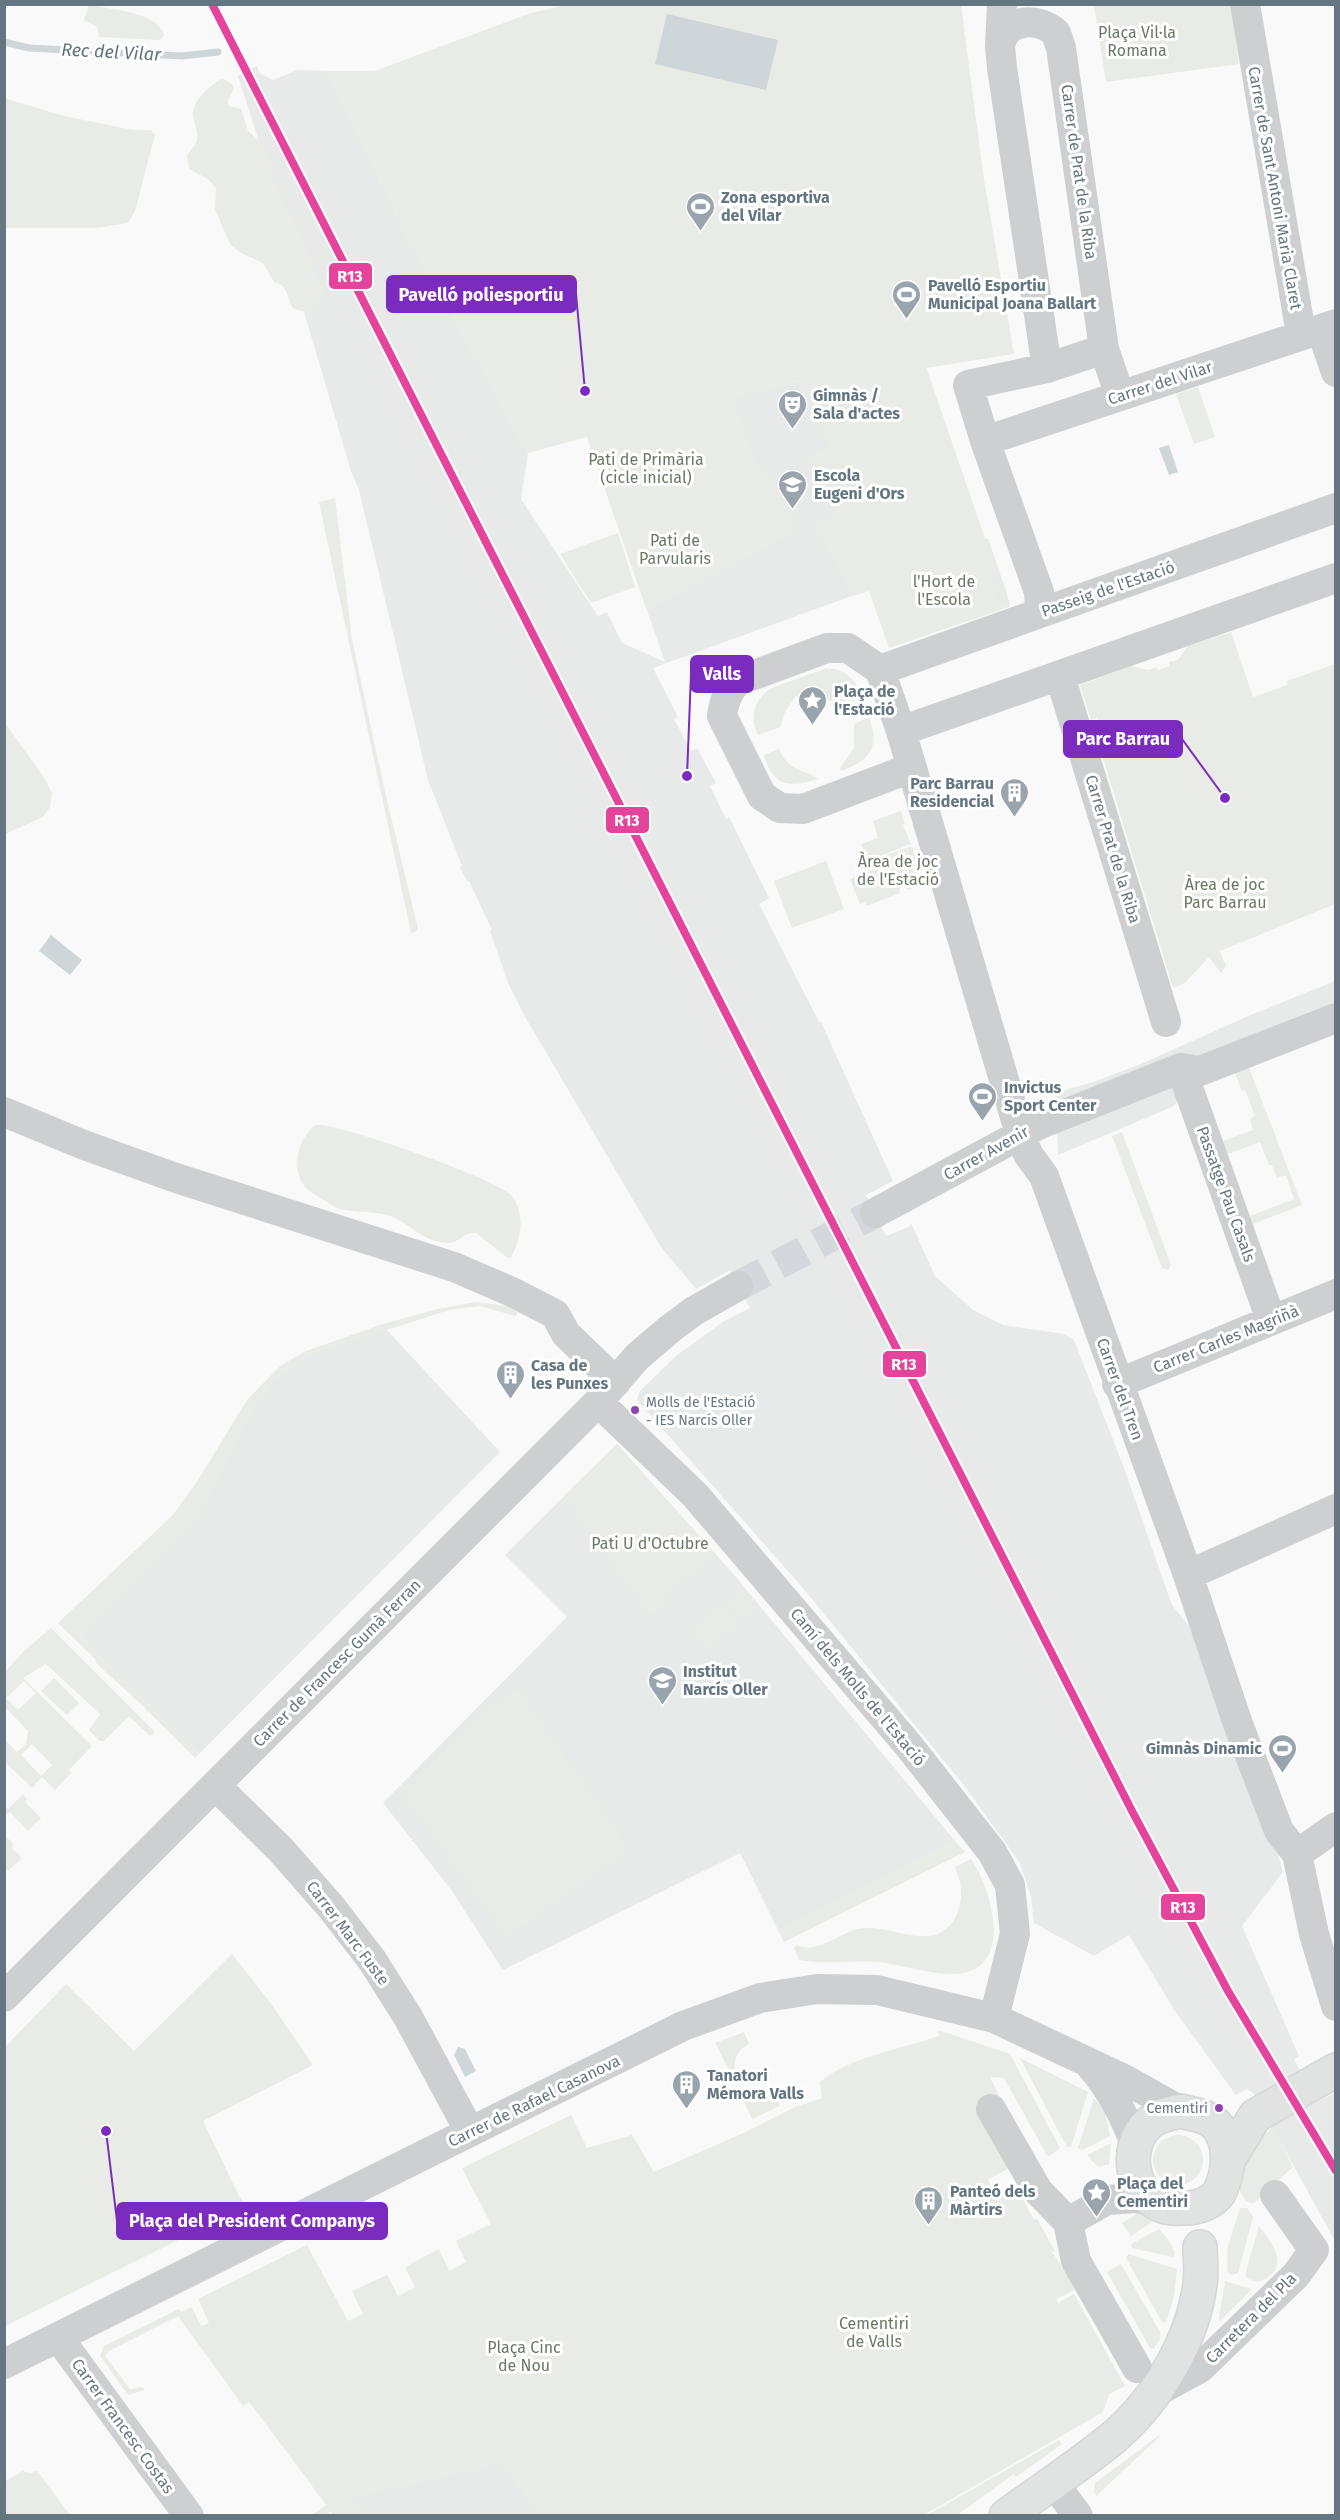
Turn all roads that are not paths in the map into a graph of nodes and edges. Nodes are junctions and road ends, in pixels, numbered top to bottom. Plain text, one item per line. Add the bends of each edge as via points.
1 (1245, 4) edge
2 (1007, 20) edge
3 (1318, 325) edge
4 (1104, 349) junction
5 (1047, 368) junction
6 (1335, 372) edge
7 (1120, 396) junction
8 (985, 441) junction
9 (1335, 508) edge
10 (1335, 578) edge
11 (1040, 613) junction
12 (880, 670) junction
13 (1060, 676) junction
14 (901, 731) junction
15 (911, 768) junction
16 (1335, 1018) edge
17 (1166, 1022) dead end
18 (1180, 1068) junction
19 (4, 1112) edge
20 (1020, 1134) junction
21 (875, 1213) tunnel mouth
22 (738, 1286) tunnel mouth
23 (1335, 1294) edge
24 (1271, 1320) junction
25 (1117, 1384) junction
26 (607, 1392) junction
27 (1335, 1509) edge
28 (1188, 1575) junction
29 (216, 1786) junction
30 (1335, 1827) edge
31 (1297, 1854) junction
32 (4, 1997) edge
33 (1335, 2006) edge
34 (994, 2018) junction
35 (1088, 2063) junction
36 (1322, 2077) edge
37 (991, 2109) dead end
38 (1182, 2111) junction
39 (1260, 2113) junction
40 (1213, 2122) junction
41 (470, 2132) junction
42 (1135, 2154) junction
43 (1229, 2159) junction
44 (1275, 2195) dead end
45 (1217, 2196) junction
46 (1107, 2200) junction
47 (1159, 2204) junction
48 (1068, 2222) junction
49 (1200, 2247) junction
50 (58, 2337) junction
51 (4, 2364) edge
52 (1145, 2381) junction
53 (1053, 2482) junction
54 (189, 2516) edge
55 (1006, 2516) edge
56 (1078, 2516) edge

1 - 3 street, Carrer de Sant Antoni Maria Claret via 1252,53
2 - 4 street, Carrer de Prat de la Riba via 1049,26 1061,48
2 - 5 street, Carrer de Prat de la Riba via 1002,68
3 - 6 street, Carrer de Sant Antoni Maria Claret
3 - 7 street, Carrer del Vilar
4 - 5 street
4 - 7 street, Carrer de Prat de la Riba
5 - 8 street via 968,385
7 - 8 street, Carrer del Vilar
8 - 11 street via 1039,592
9 - 11 street, Passeig de l'Estació
10 - 13 street
11 - 12 street, Passeig de l'Estació
12 - 14 street
12 - 15 street via 848,648 827,648 740,680 724,702 722,716 758,789 770,804 780,808 803,809
13 - 14 street
13 - 17 street, Carrer Prat de la Riba
14 - 15 street
15 - 20 street, Carrer del Tren
16 - 18 street, Carrer Avenir via 1200,1071
18 - 20 street, Carrer Avenir
18 - 24 street, Passatge Pau Casals
19 - 26 street, Camí dels Molls de l'Estació via 176,1178 454,1267 512,1292 555,1314
20 - 21 street, Carrer Avenir
20 - 25 street, Carrer del Tren via 1044,1176
22 - 26 street via 679,1321 637,1358
23 - 24 street, Carrer Carles Magriñà
24 - 25 street, Carrer Carles Magriñà
25 - 28 street, Carrer del Tren
26 - 29 street, Carrer de Francesc Gumà Ferran
26 - 34 street, Camí dels Molls de l'Estació via 909,1746 992,1852 1010,1885 1015,1934
27 - 28 street
28 - 31 street, Carrer del Tren via 1279,1831
29 - 32 street, Carrer de Francesc Gumà Ferran
29 - 41 street, Carrer Marc Fuste via 280,1850 372,1960 408,2017
30 - 31 street
31 - 33 street, Carrer del Tren
34 - 35 street, Carrer de Rafael Casanova
34 - 41 street, Carrer de Rafael Casanova via 877,1990 817,1989 760,1998 684,2026
35 - 38 street, Carrer de Rafael Casanova
35 - 42 street via 1106,2084 1126,2120
36 - 39 main road
37 - 48 street via 1038,2191
38 - 40 main road
38 - 42 main road via 1167,2113 1149,2124
39 - 40 main road
39 - 43 main road
40 - 43 main road
41 - 50 street, Carrer de Rafael Casanova
42 - 46 street
42 - 47 main road via 1134,2175 1139,2186
43 - 45 main road via 1226,2179
44 - 52 street, Carretera del Pla via 1314,2250 1296,2276 1200,2368
45 - 47 main road via 1196,2208
45 - 49 main road via 1209,2234
46 - 47 street via 1135,2198
46 - 48 street
47 - 49 main road
48 - 52 street via 1076,2261
49 - 52 main road, Carretera del Pla via 1201,2282 1180,2353
50 - 51 street, Carrer de Rafael Casanova
50 - 54 street, Carrer Francesc Costas
52 - 53 main road, Carretera del Pla via 1115,2436
53 - 55 main road, Carretera del Pla
53 - 56 street

